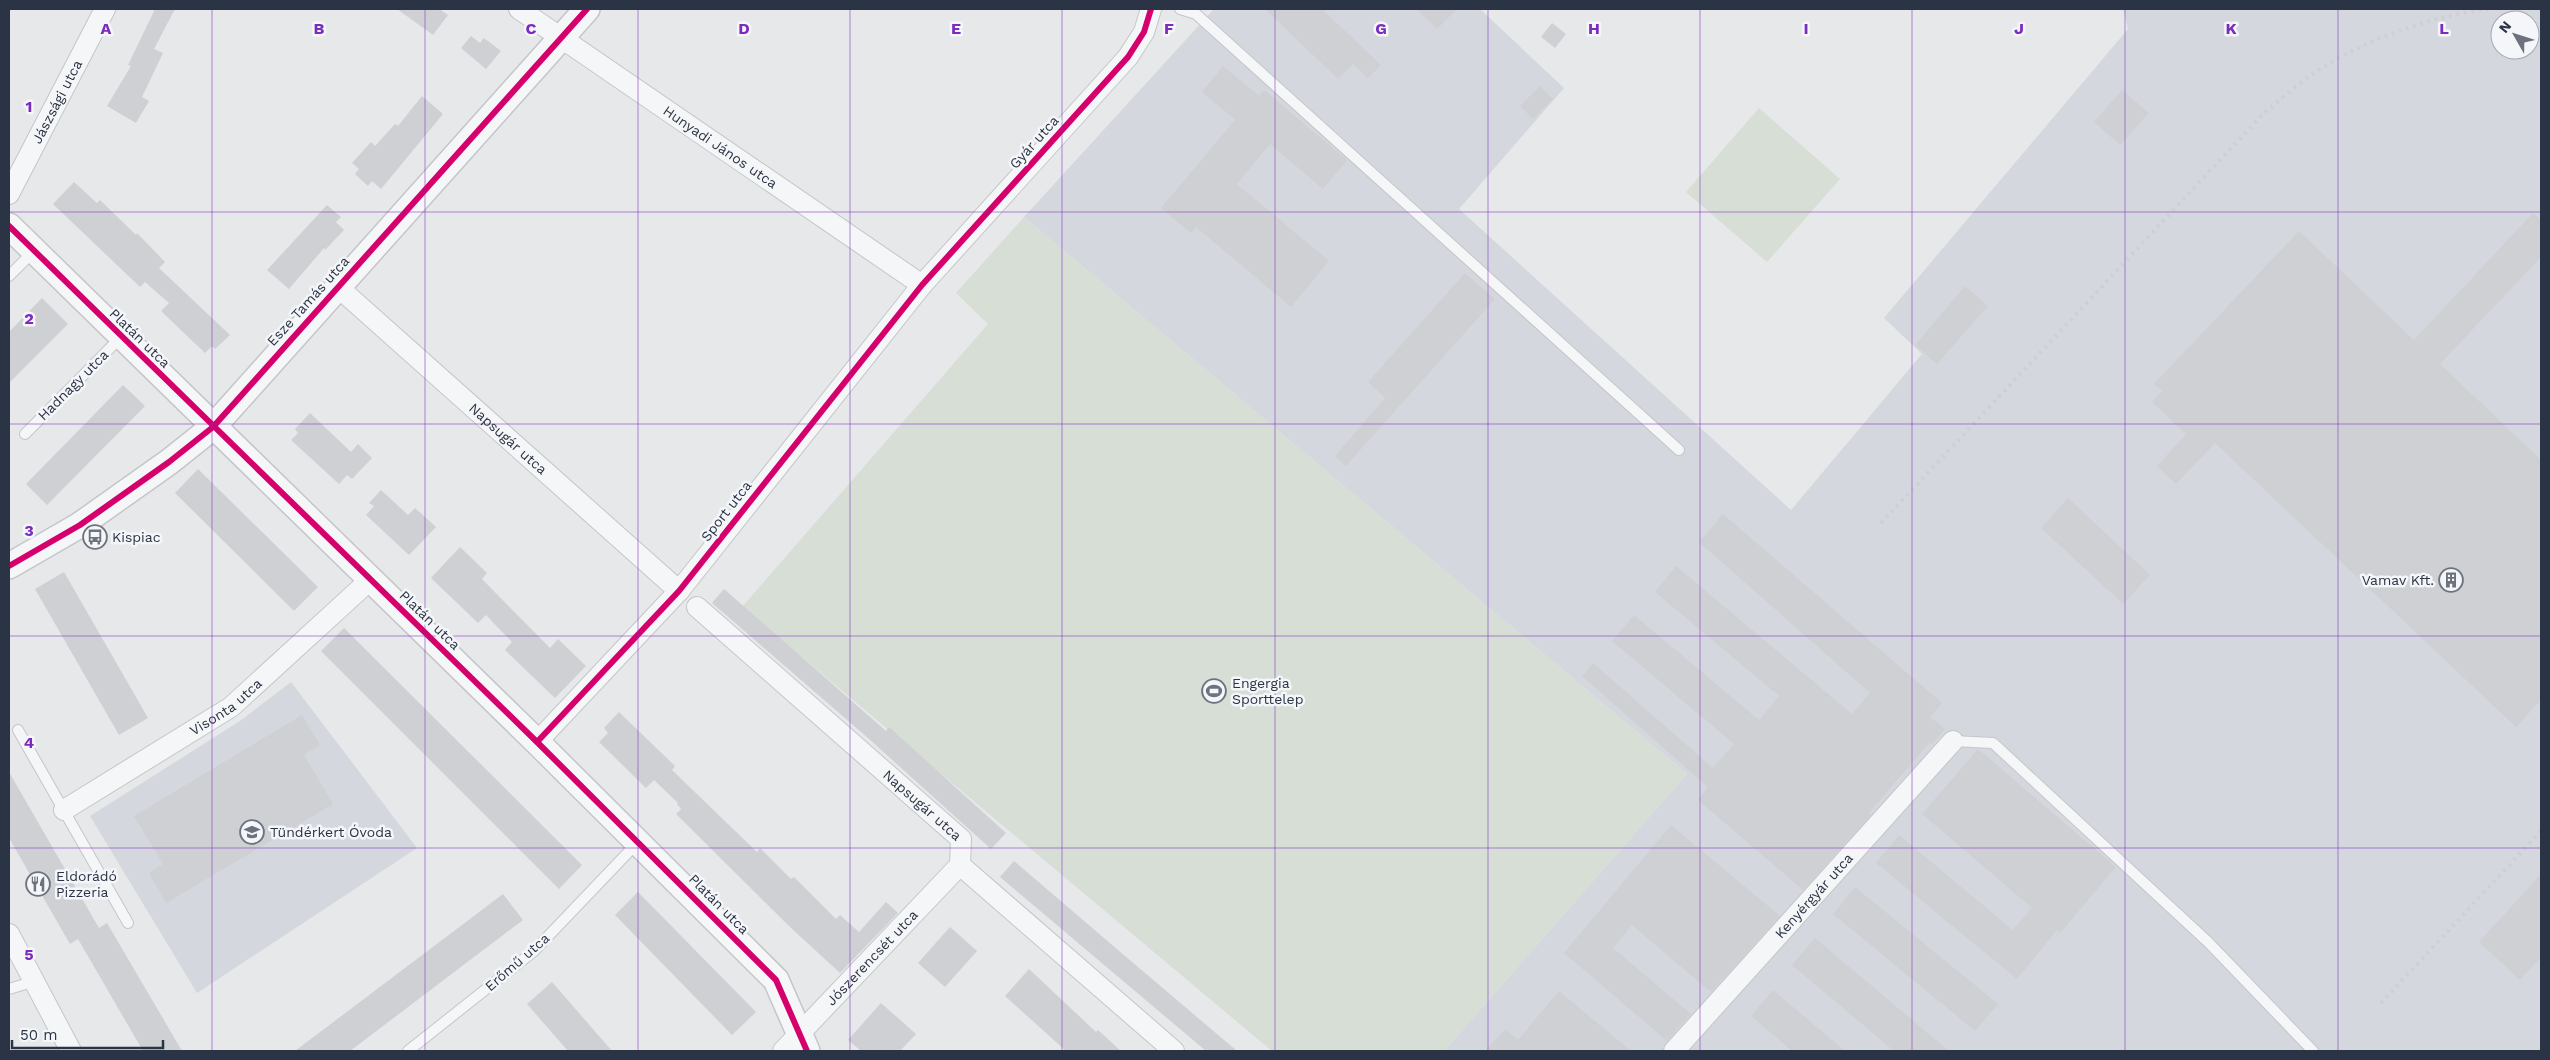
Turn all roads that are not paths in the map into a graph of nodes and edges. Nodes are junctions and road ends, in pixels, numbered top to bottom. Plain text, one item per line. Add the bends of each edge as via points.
1 (105, 9) edge
2 (519, 9) edge
3 (587, 9) edge
4 (1151, 9) edge
5 (1180, 9) edge
6 (561, 37) junction
7 (9, 194) edge
8 (9, 226) edge
9 (34, 252) junction
10 (9, 276) edge
11 (922, 285) junction
12 (338, 287) junction
13 (120, 337) junction
14 (212, 427) junction
15 (25, 434) dead end
16 (1679, 450) dead end
17 (9, 566) edge
18 (371, 579) junction
19 (679, 591) junction
20 (698, 606) dead end
21 (18, 730) dead end
22 (1953, 741) joint
23 (538, 742) junction
24 (64, 810) junction
25 (638, 841) junction
26 (960, 865) junction
27 (128, 923) dead end
28 (9, 934) edge
29 (35, 981) junction
30 (9, 989) edge
31 (796, 1046) edge
32 (71, 1051) edge
33 (408, 1051) edge
34 (1174, 1051) edge
35 (1674, 1051) edge
36 (2313, 1051) edge

1 - 7 street, Jászsági utca
2 - 6 street, Hunyadi János utca
3 - 6 street, Esze Tamás utca
4 - 11 street, Gyár utca via 1144,32 1128,57
5 - 16 lane via 1196,14
6 - 11 street, Hunyadi János utca
6 - 12 street, Esze Tamás utca
8 - 9 street, Platán utca
9 - 10 lane
9 - 13 street, Platán utca
11 - 19 street, Sport utca
12 - 14 street, Esze Tamás utca
12 - 19 street, Napsugár utca
13 - 14 street, Platán utca
13 - 15 lane, Hadnagy utca
14 - 17 street, Esze Tamás utca via 169,462 80,524
14 - 18 street, Platán utca
18 - 23 street, Platán utca
18 - 24 street, Visonta utca via 231,707
19 - 23 street, Sport utca
20 - 26 street, Napsugár utca via 962,839
21 - 24 lane
22 - 35 street, Kenyérgyár utca
22 - 36 lane via 1993,743 2208,942
23 - 25 street, Platán utca
24 - 27 lane
25 - 31 street, Platán utca via 776,980
25 - 33 lane, Erőmű utca via 534,951
26 - 31 street, Jószerencsét utca
26 - 34 street
28 - 29 street
29 - 30 lane
29 - 32 street

